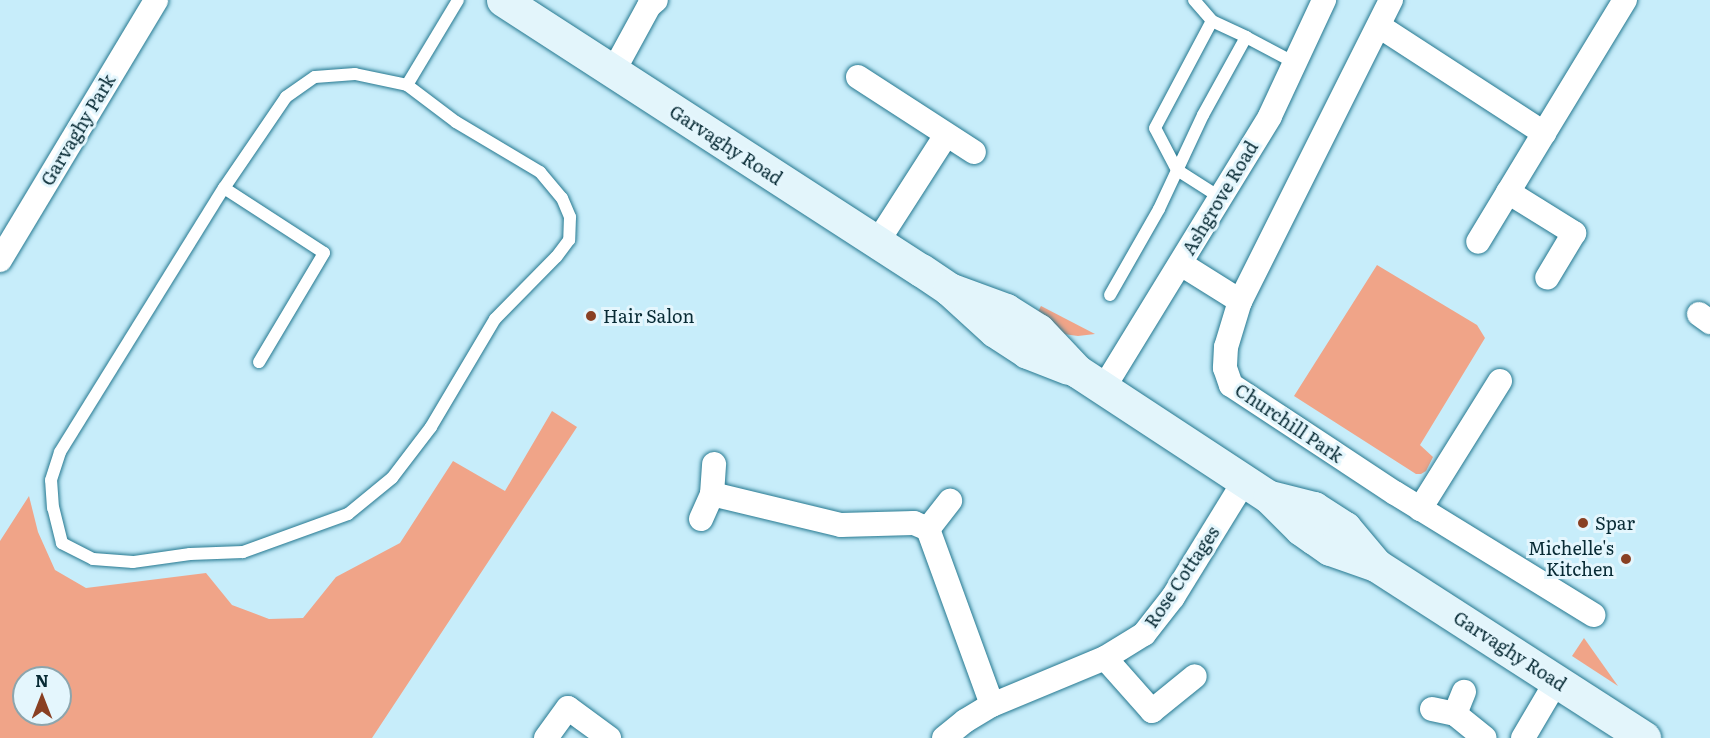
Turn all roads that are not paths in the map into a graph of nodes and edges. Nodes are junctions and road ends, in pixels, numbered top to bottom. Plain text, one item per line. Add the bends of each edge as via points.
1 (156, 0) edge
2 (458, 0) edge
3 (503, 0) edge
4 (656, 0) edge
5 (1194, 0) edge
6 (1324, 0) edge
7 (1391, 0) edge
8 (1624, 0) edge
9 (1212, 21) junction
10 (1379, 26) junction
11 (1246, 37) junction
12 (1294, 63) junction
13 (613, 72) junction
14 (858, 78) dead end
15 (407, 86) junction
16 (1544, 133) junction
17 (946, 135) junction
18 (974, 152) dead end
19 (1177, 170) junction
20 (224, 188) junction
21 (1508, 192) junction
22 (1221, 198) junction
23 (878, 241) junction
24 (1478, 242) dead end
25 (0, 260) edge
26 (1181, 264) junction
27 (1547, 278) dead end
28 (1110, 295) dead end
29 (1240, 301) junction
30 (259, 362) dead end
31 (1500, 381) dead end
32 (1104, 389) junction
33 (714, 464) dead end
34 (1257, 489) junction
35 (712, 494) junction
36 (950, 501) dead end
37 (1420, 509) junction
38 (701, 519) dead end
39 (928, 529) junction
40 (1593, 615) dead end
41 (1105, 658) junction
42 (1195, 676) dead end
43 (1556, 682) junction
44 (1464, 692) dead end
45 (992, 705) junction
46 (546, 738) edge
47 (609, 738) edge
48 (944, 738) edge
49 (1485, 738) edge
50 (1523, 738) edge
51 (1644, 738) edge

1 - 25 street, Garvaghy Park
2 - 15 lane
3 - 13 main road, Garvaghy Road
4 - 13 street
5 - 9 lane
6 - 12 street, Ashgrove Road
7 - 10 street, Churchill Park
8 - 16 street
9 - 11 lane
9 - 19 lane via 1155,128
10 - 16 street
10 - 29 street, Churchill Park
11 - 12 lane
11 - 19 lane
12 - 22 street, Ashgrove Road via 1270,116
13 - 23 main road, Garvaghy Road
14 - 17 street
15 - 20 lane via 355,74 315,77 286,97
15 - 20 lane via 456,122 540,172 562,198 570,217 568,240 495,319 431,427 392,478 348,514 243,552 133,562 93,559 62,543 51,480 60,452
16 - 21 street
17 - 18 street
17 - 23 street
19 - 22 lane
19 - 28 lane
20 - 30 lane via 324,253
21 - 24 street
21 - 27 street via 1574,233
22 - 26 street, Ashgrove Road
23 - 32 main road, Garvaghy Road via 949,289 1006,310 1038,330 1077,371
26 - 29 street
26 - 32 street, Ashgrove Road
29 - 37 street, Churchill Park via 1226,347 1225,368 1231,385
31 - 37 street
32 - 34 main road, Garvaghy Road
33 - 35 street
34 - 41 street, Rose Cottages via 1143,634
34 - 43 main road, Garvaghy Road via 1314,508 1345,528 1376,565
35 - 38 street
35 - 39 street via 841,525 914,524
36 - 39 street
37 - 40 street, Churchill Park
39 - 45 street
41 - 42 street via 1152,711
41 - 45 street, Rose Cottages
43 - 50 street
43 - 51 main road, Garvaghy Road
44 - 49 street via 1444,712
45 - 48 street, Rose Cottages
46 - 47 street via 568,708

